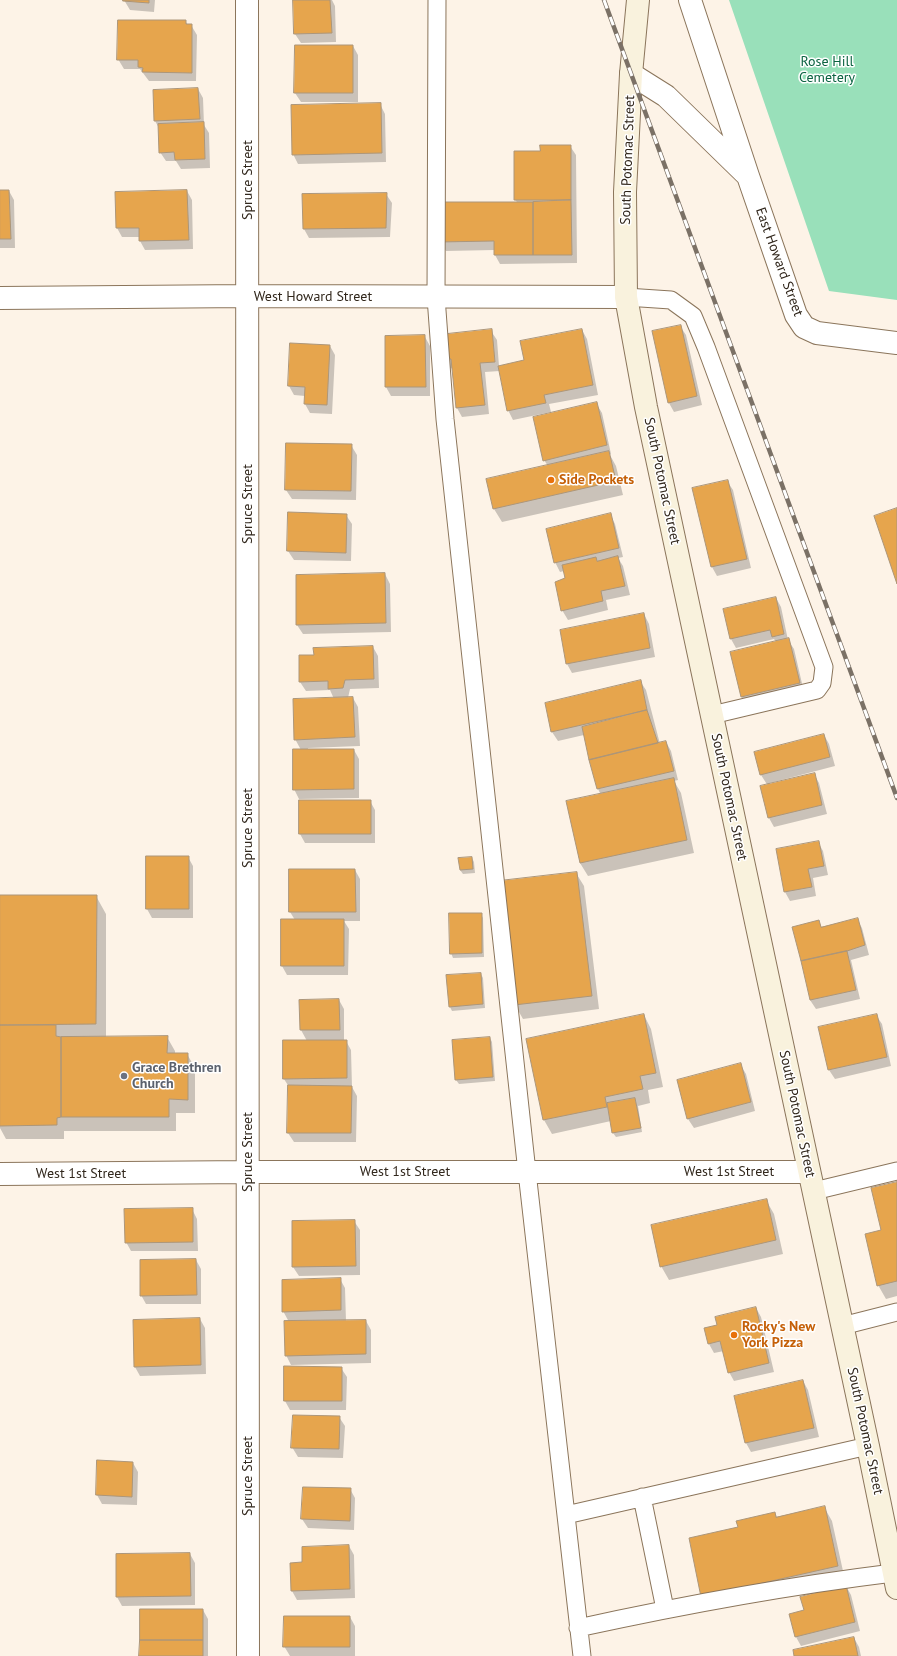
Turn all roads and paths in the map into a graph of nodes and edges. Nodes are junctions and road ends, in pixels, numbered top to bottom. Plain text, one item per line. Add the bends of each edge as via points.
1 (247, 0) edge
2 (437, 0) edge
3 (638, 0) edge
4 (690, 0) edge
5 (632, 74) junction
6 (748, 176) junction
7 (248, 296) junction
8 (436, 297) junction
9 (626, 297) junction
10 (0, 298) edge
11 (897, 344) edge
12 (712, 715) junction
13 (897, 1171) edge
14 (248, 1172) junction
15 (527, 1172) junction
16 (0, 1174) edge
17 (811, 1182) junction
18 (897, 1312) edge
19 (842, 1326) junction
20 (868, 1446) junction
21 (642, 1497) junction
22 (566, 1515) junction
23 (895, 1581) edge
24 (665, 1609) junction
25 (578, 1628) junction
26 (248, 1656) edge
27 (582, 1656) edge

1 - 7 street, Spruce Street
2 - 8 lane
3 - 5 main road, South Potomac Street
4 - 6 street, East Howard Street
5 - 6 street, East Howard Street via 666,96
5 - 9 main road, South Potomac Street via 625,192
6 - 11 street, East Howard Street via 796,315 804,327 817,333
7 - 8 street, West Howard Street
7 - 10 street, West Howard Street
7 - 14 street, Spruce Street
8 - 9 street, West Howard Street
8 - 15 lane via 446,427
9 - 12 main road, South Potomac Street via 646,407
9 - 12 lane via 671,300 693,316 824,667 822,683 817,690
12 - 17 main road, South Potomac Street
13 - 17 lane
14 - 15 street, West 1st Street
14 - 16 street, West 1st Street
14 - 26 street, Spruce Street
15 - 17 street, West 1st Street
15 - 22 lane
17 - 19 main road, South Potomac Street
18 - 19 lane
19 - 20 main road, South Potomac Street
20 - 21 lane
20 - 23 main road, South Potomac Street
21 - 22 lane
21 - 24 lane
22 - 25 lane
23 - 24 lane via 824,1582
24 - 25 lane
25 - 27 lane

